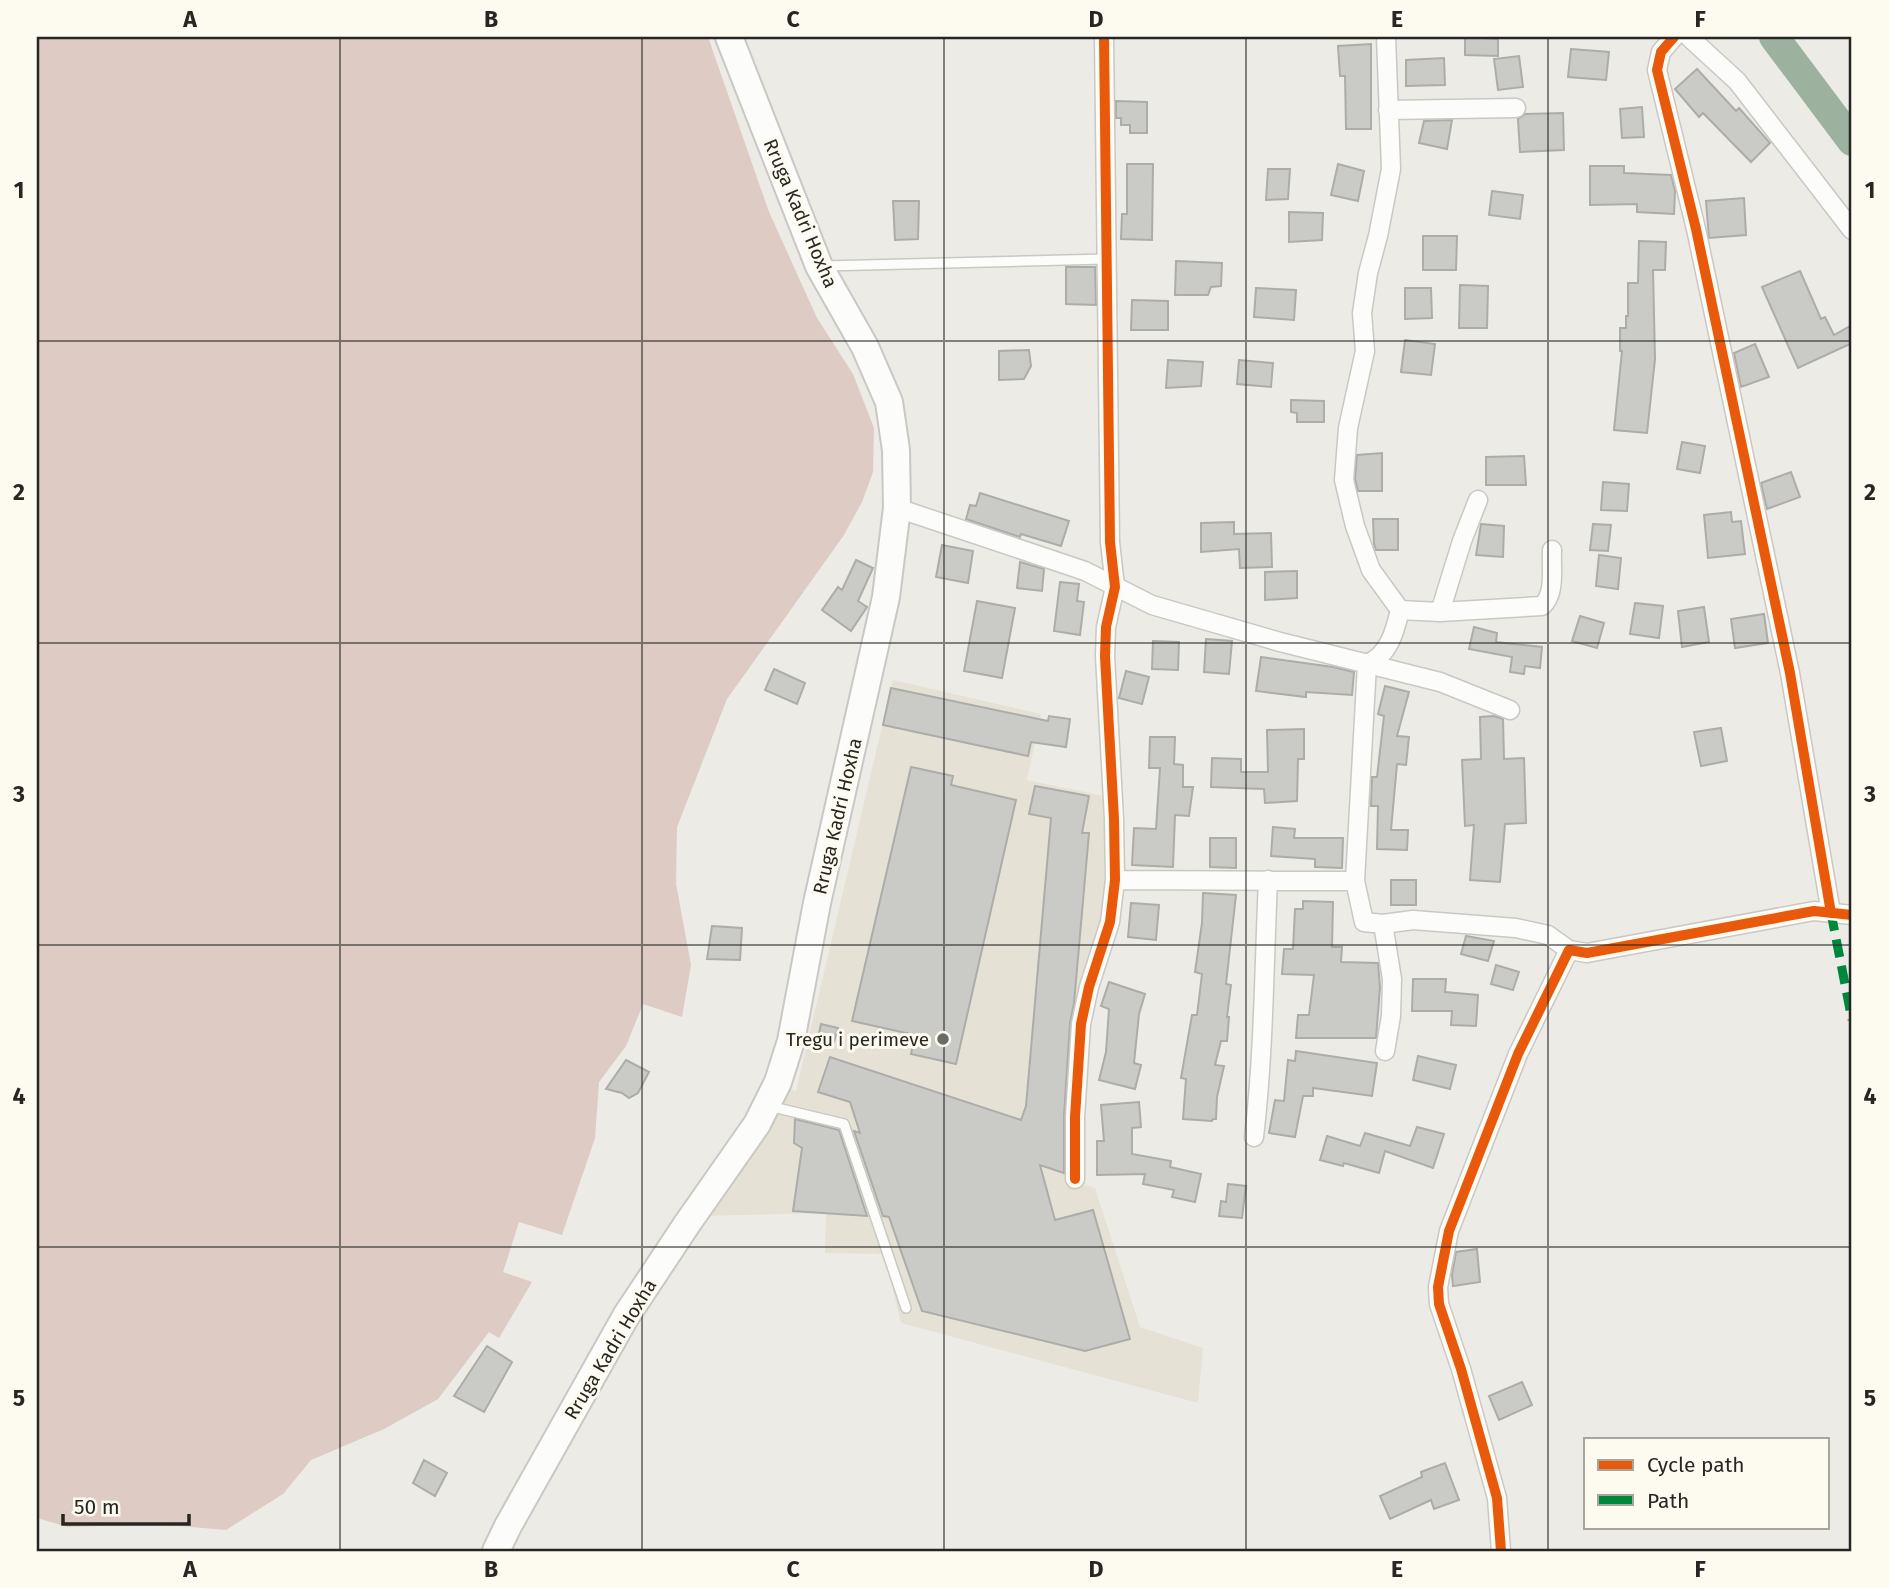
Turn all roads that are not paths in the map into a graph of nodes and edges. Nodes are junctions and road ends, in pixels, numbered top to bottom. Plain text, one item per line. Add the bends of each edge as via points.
1 (729, 37) edge
2 (1104, 37) edge
3 (1386, 37) edge
4 (1674, 37) edge
5 (1689, 37) edge
6 (1516, 108) dead end
7 (1388, 110) junction
8 (1852, 230) edge
9 (1106, 259) junction
10 (818, 266) junction
11 (1478, 500) dead end
12 (897, 508) junction
13 (1552, 550) dead end
14 (1115, 587) junction
15 (1400, 610) junction
16 (1440, 611) junction
17 (1367, 664) junction
18 (1510, 710) dead end
19 (1115, 880) junction
20 (1268, 880) junction
21 (1355, 881) junction
22 (1831, 913) junction
23 (1852, 915) edge
24 (1383, 924) junction
25 (1569, 950) junction
26 (1385, 1051) dead end
27 (768, 1105) junction
28 (1254, 1137) dead end
29 (1075, 1179) dead end
30 (906, 1308) dead end
31 (496, 1551) edge
32 (1501, 1551) edge

1 - 10 main road, Rruga Kadri Hoxha
2 - 9 street
3 - 7 street
4 - 22 street via 1661,52 1657,70 1696,229 1790,673
5 - 8 street via 1737,81
6 - 7 street
7 - 15 street via 1391,169 1368,273 1362,313 1365,351 1348,428 1344,480 1371,570
9 - 10 lane
9 - 14 street via 1110,542
10 - 12 main road, Rruga Kadri Hoxha via 865,347 889,402
11 - 16 street
12 - 14 street via 1085,571
12 - 27 main road, Rruga Kadri Hoxha via 879,633 791,1041
13 - 16 street via 1551,591 1542,606
14 - 17 street via 1152,605
14 - 19 street via 1105,656
15 - 16 street
15 - 17 street via 1387,648 1378,660
17 - 18 street via 1440,682
17 - 21 street
19 - 20 street
19 - 29 street via 1110,922 1081,1024
20 - 21 street
20 - 28 street via 1262,1076
21 - 24 street via 1364,922
22 - 23 street
22 - 25 street via 1786,914 1587,953
24 - 25 street via 1413,920 1516,928 1548,935
24 - 26 street via 1392,979
25 - 32 street via 1518,1054 1449,1231 1438,1286 1438,1304 1497,1498
27 - 30 lane via 844,1124
27 - 31 main road, Rruga Kadri Hoxha via 626,1316

